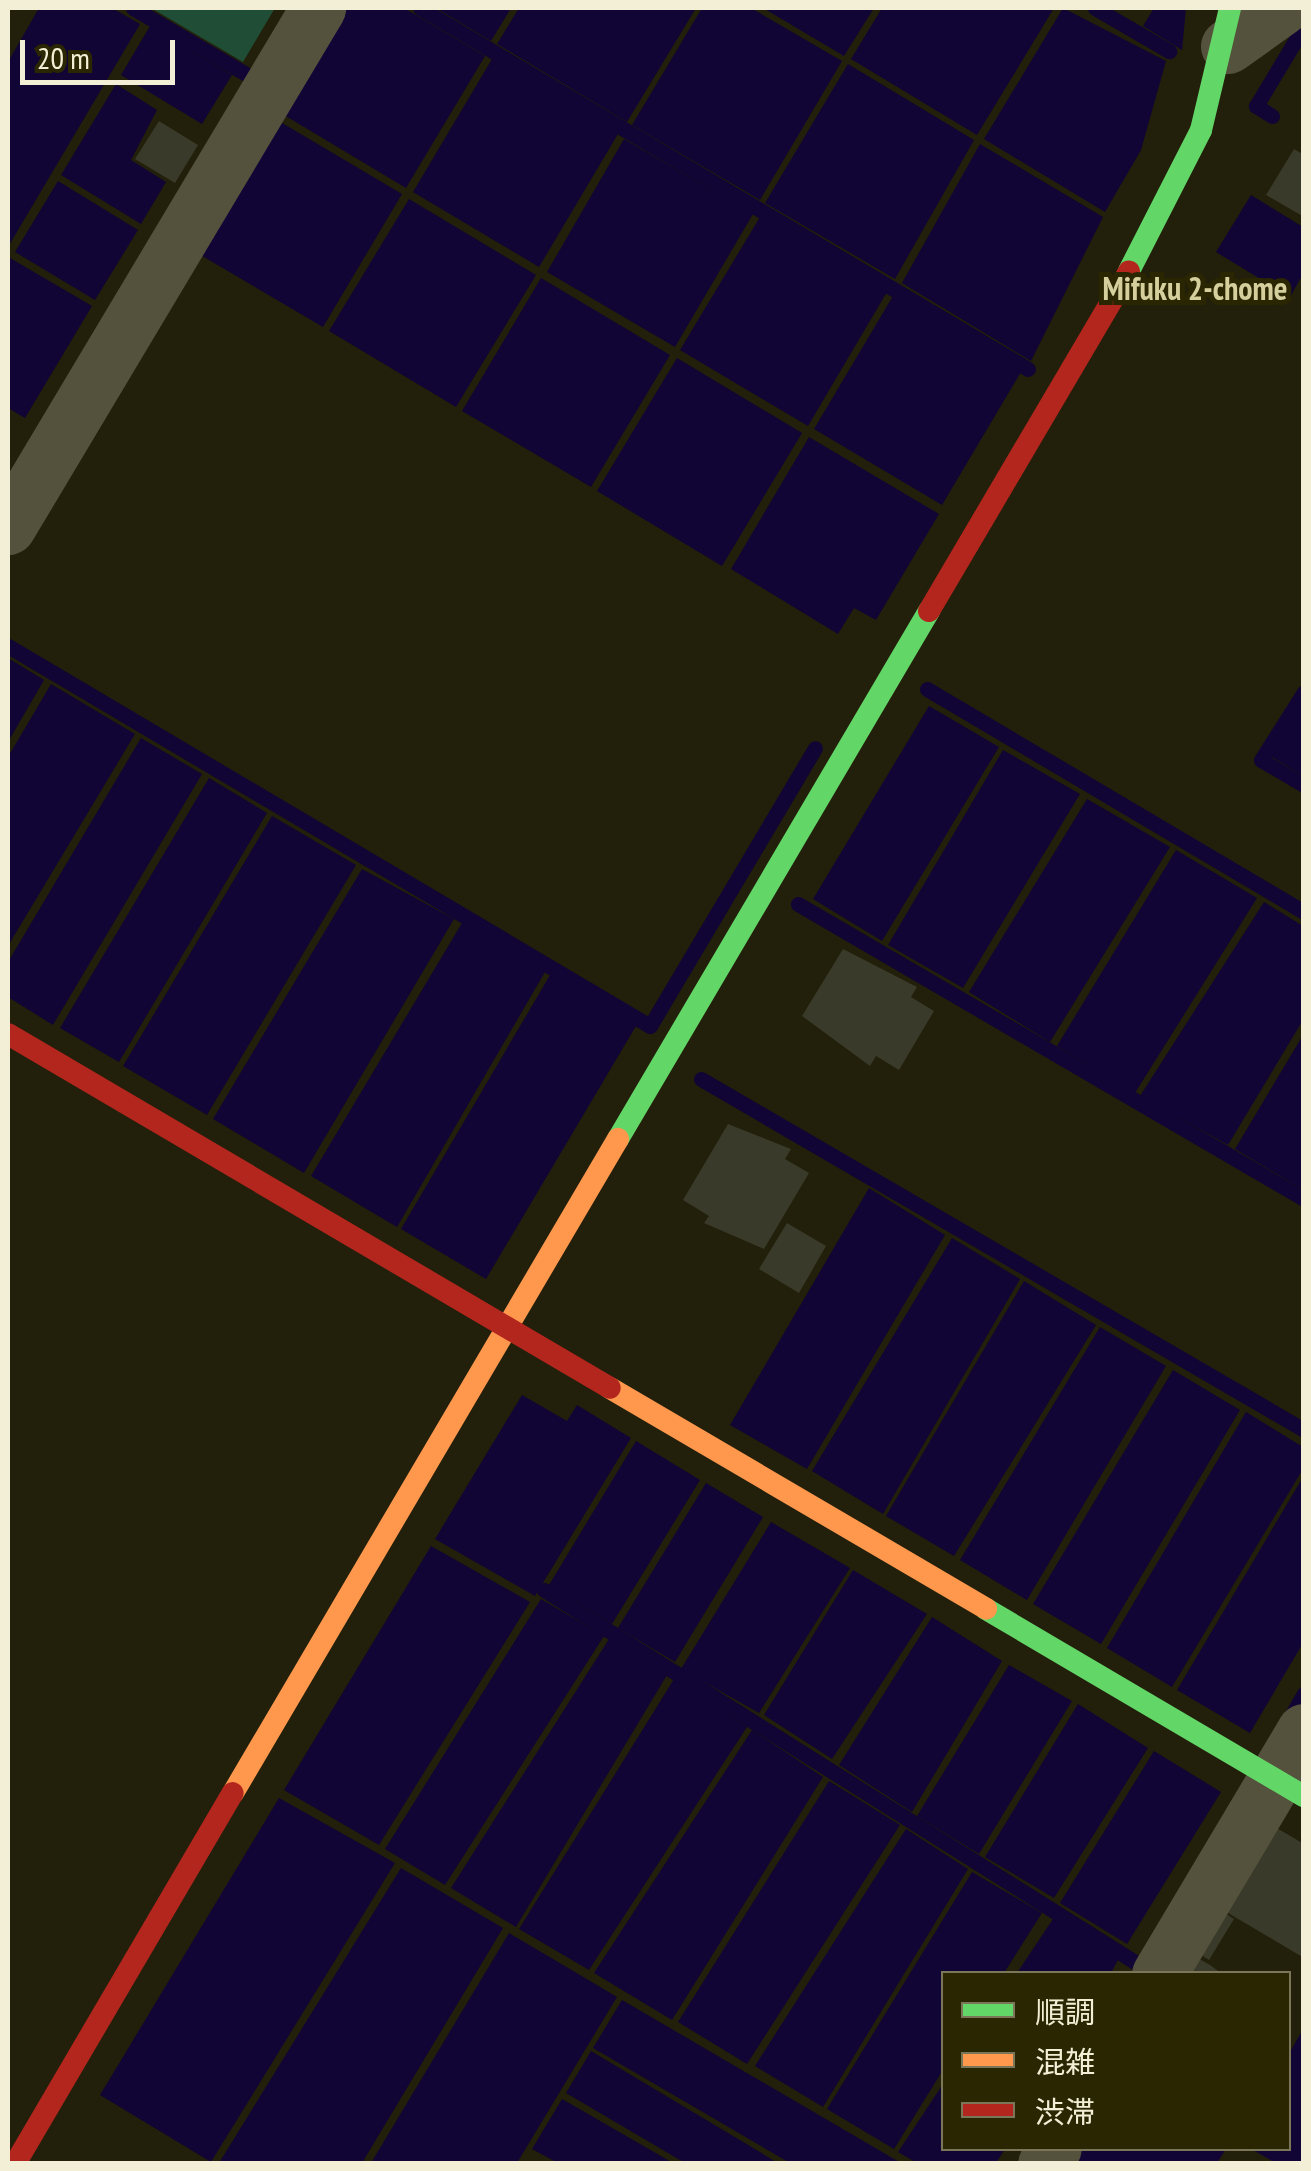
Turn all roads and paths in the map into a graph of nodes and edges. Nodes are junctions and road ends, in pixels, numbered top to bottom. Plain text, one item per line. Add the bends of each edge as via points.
1 (318, 8) edge
2 (1281, 8) edge
3 (1229, 27) edge
4 (8, 527) edge
5 (8, 1034) edge
6 (511, 1334) junction
7 (1304, 1731) edge
8 (1289, 1788) edge
9 (1160, 1971) edge
10 (15, 2164) edge

1 - 4 street
2 - 3 street
3 - 6 street via 1162,216
5 - 6 street
6 - 8 street
6 - 10 street
7 - 8 street
8 - 9 street

